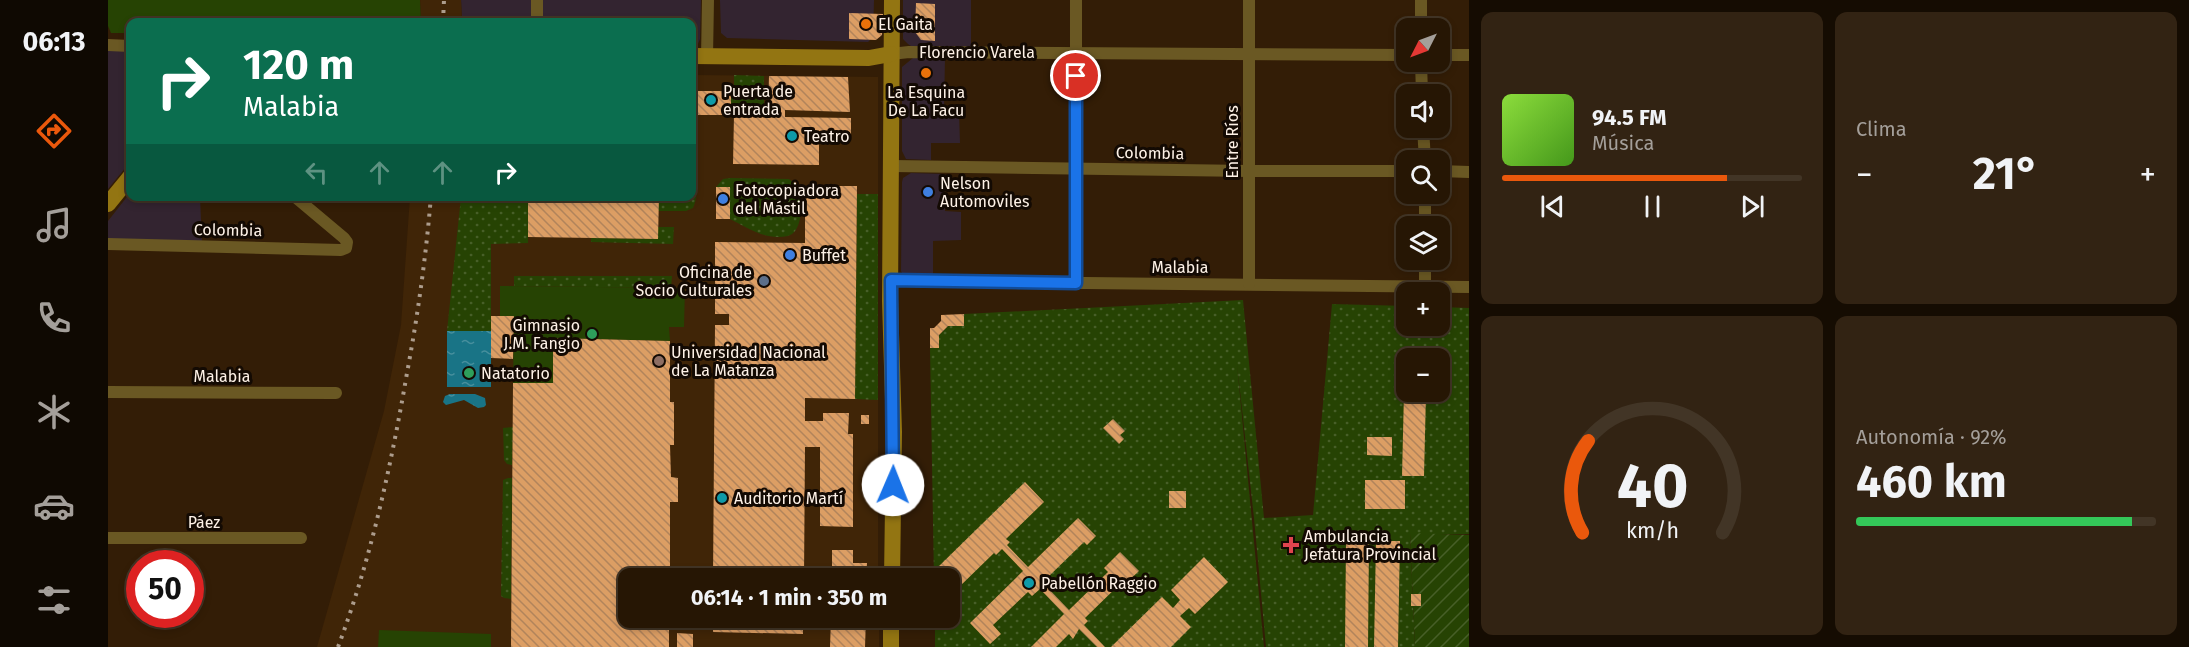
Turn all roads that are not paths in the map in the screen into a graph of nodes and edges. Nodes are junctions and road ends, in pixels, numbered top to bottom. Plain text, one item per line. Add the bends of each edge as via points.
1 (537, 0) edge
2 (708, 0) edge
3 (892, 0) edge
4 (1076, 0) edge
5 (1249, 0) edge
6 (1421, 0) edge
7 (537, 18) edge
8 (1421, 18) edge
9 (108, 45) edge
10 (126, 46) edge
11 (1076, 53) junction
12 (891, 54) junction
13 (1249, 54) junction
14 (1396, 55) edge
15 (1450, 55) edge
16 (1469, 55) edge
17 (699, 56) edge
18 (892, 166) junction
19 (1075, 168) junction
20 (1249, 171) junction
21 (1396, 171) edge
22 (1450, 171) edge
23 (1469, 172) edge
24 (126, 182) edge
25 (300, 201) edge
26 (108, 204) edge
27 (108, 244) edge
28 (891, 280) junction
29 (1076, 283) junction
30 (1249, 284) junction
31 (1396, 286) edge
32 (1450, 287) edge
33 (1469, 287) edge
34 (108, 392) edge
35 (336, 393) dead end
36 (108, 538) edge
37 (301, 538) dead end
38 (892, 568) edge
39 (891, 628) edge
40 (891, 647) edge

1 - 7 street
2 - 17 street
3 - 12 main road
4 - 11 street
5 - 13 street, Entre Ríos
6 - 8 street
9 - 10 street
11 - 12 street, Florencio Varela
11 - 13 street, Florencio Varela
11 - 19 street
12 - 17 main road, Florencio Varela via 869,58
12 - 18 main road
13 - 14 street, Florencio Varela
13 - 20 street, Entre Ríos
15 - 16 street
18 - 19 street, Colombia
18 - 28 main road
19 - 20 street, Colombia
19 - 29 street
20 - 21 street, Colombia
20 - 30 street, Entre Ríos
22 - 23 street
24 - 26 main road
25 - 27 street, Colombia via 344,238 346,248
28 - 29 street, Malabia
28 - 38 main road
29 - 30 street, Malabia
30 - 31 street, Malabia
32 - 33 street, Malabia
34 - 35 street, Malabia
36 - 37 street, Páez
39 - 40 main road

